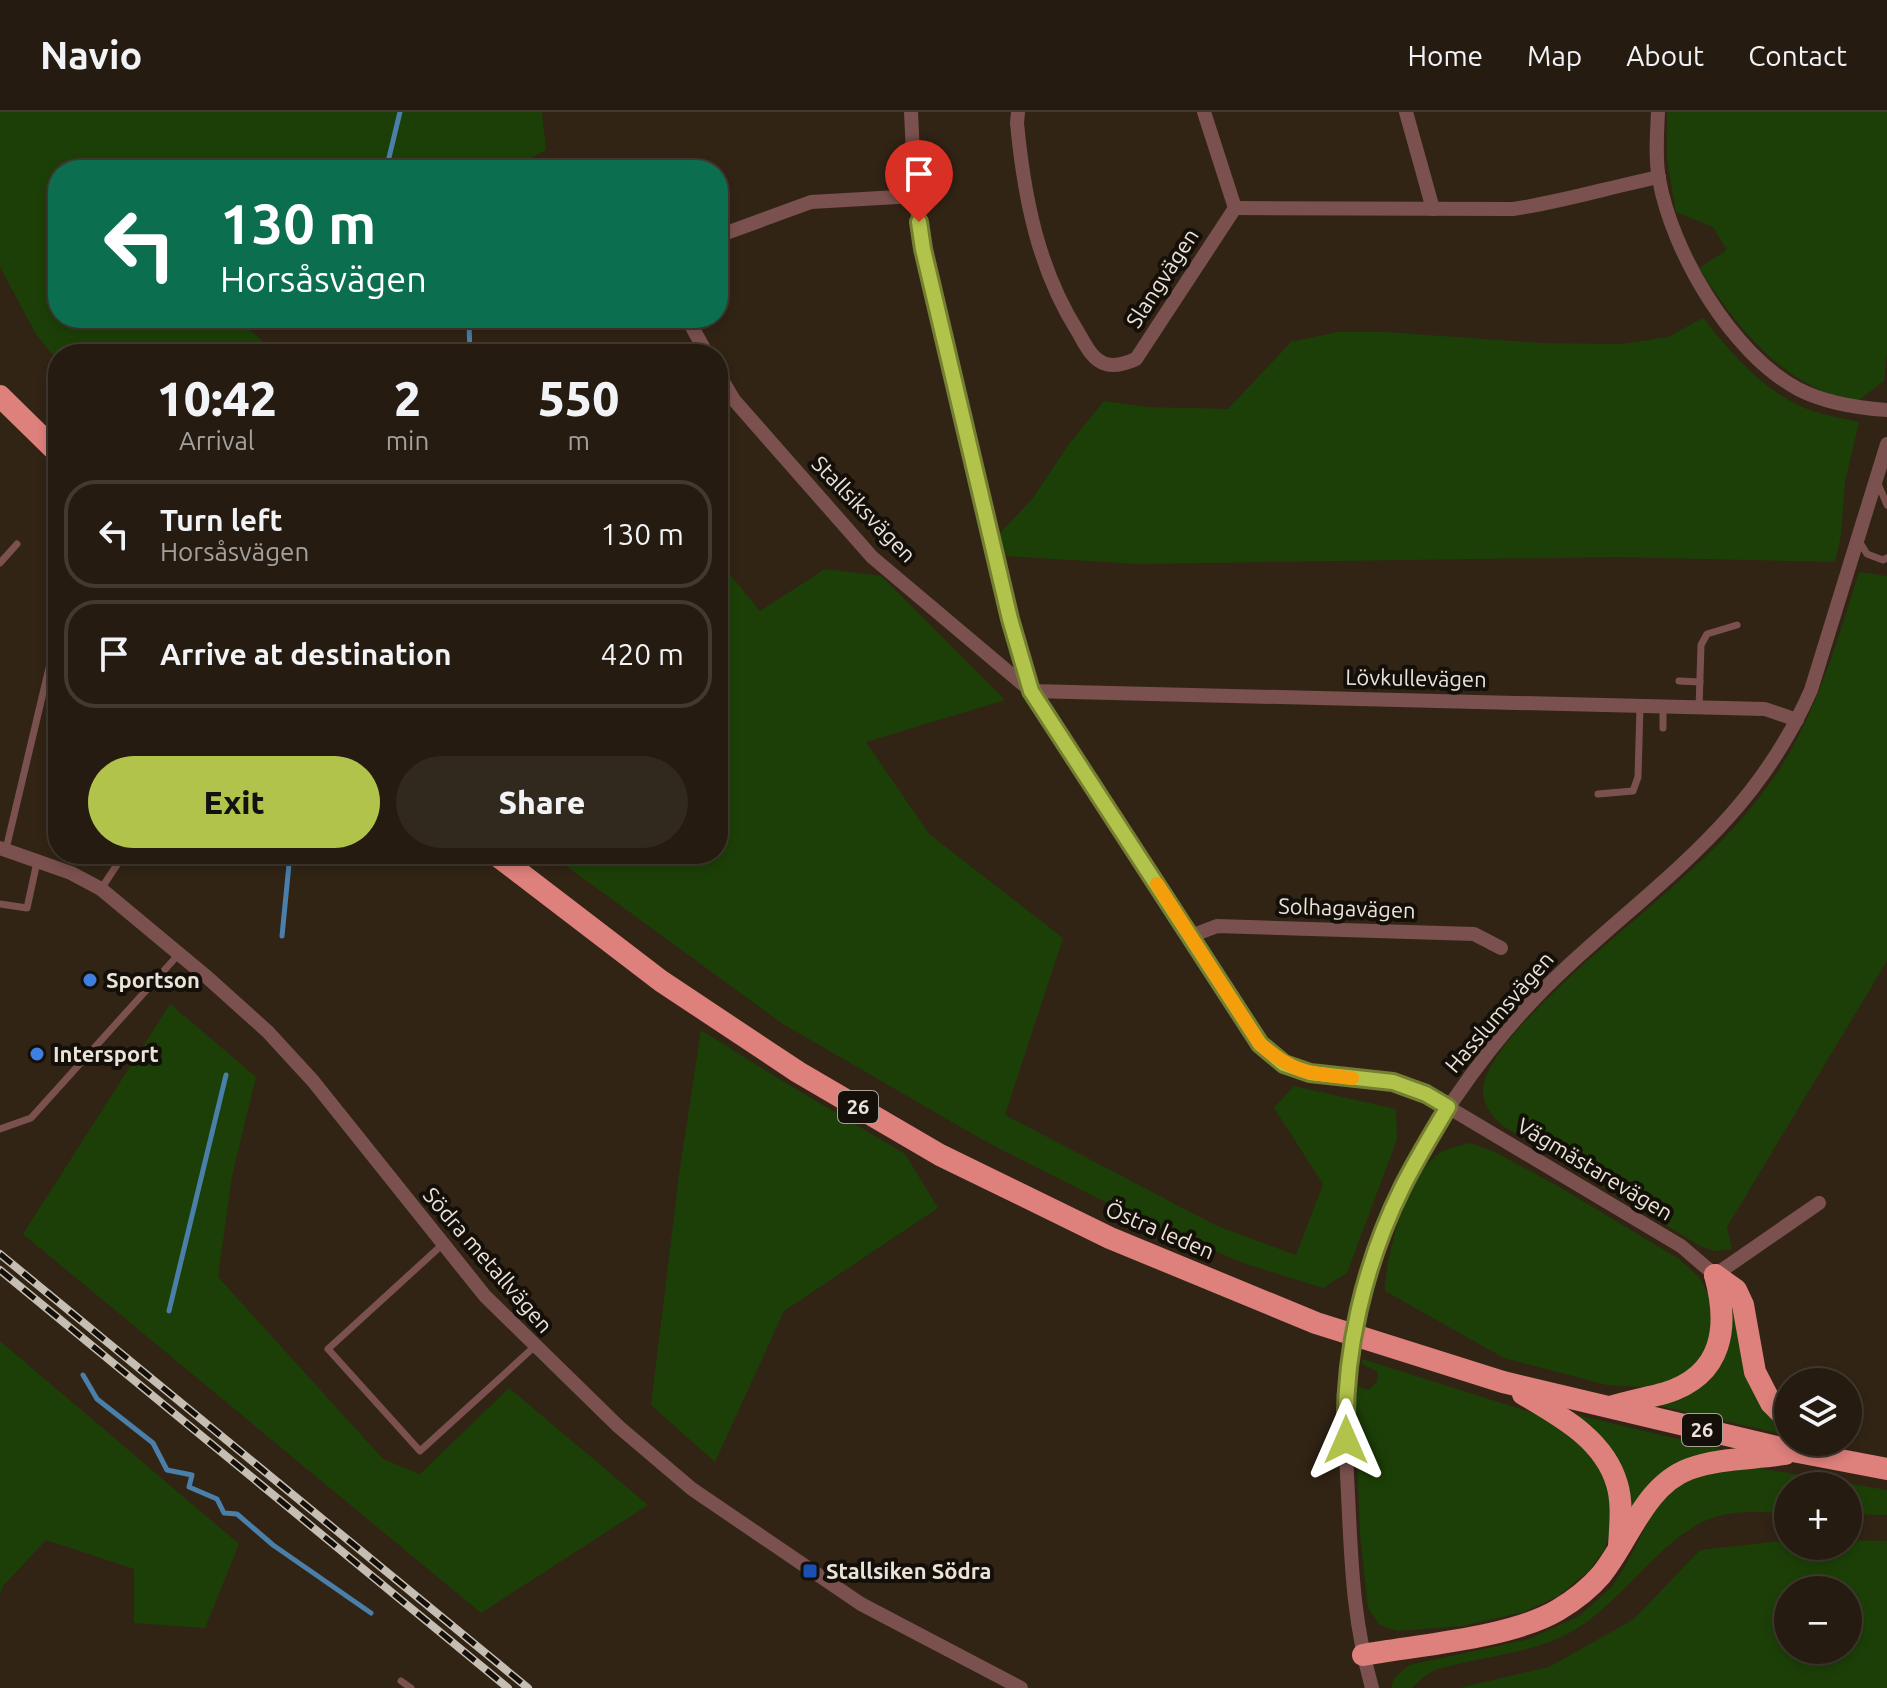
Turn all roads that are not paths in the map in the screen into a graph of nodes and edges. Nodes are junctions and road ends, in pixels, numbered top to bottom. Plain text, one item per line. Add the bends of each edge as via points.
1 (911, 112) edge
2 (1018, 112) edge
3 (1204, 112) edge
4 (1406, 112) edge
5 (1658, 112) edge
6 (1659, 177) junction
7 (915, 196) junction
8 (1235, 208) junction
9 (1433, 209) junction
10 (728, 232) edge
11 (728, 390) edge
12 (3, 400) edge
13 (1887, 410) edge
14 (48, 443) edge
15 (1887, 444) edge
16 (1877, 479) junction
17 (1887, 505) edge
18 (1858, 539) junction
19 (17, 544) dead end
20 (1887, 558) edge
21 (0, 563) edge
22 (1737, 625) dead end
23 (48, 673) edge
24 (1679, 681) dead end
25 (1700, 682) junction
26 (1031, 691) junction
27 (1640, 706) junction
28 (1663, 707) junction
29 (1699, 708) junction
30 (1797, 720) junction
31 (1663, 728) dead end
32 (10, 790) dead end
33 (20, 794) junction
34 (1598, 794) dead end
35 (3, 849) edge
36 (38, 860) junction
37 (48, 864) edge
38 (48, 864) edge
39 (117, 864) edge
40 (508, 864) edge
41 (101, 889) junction
42 (0, 904) edge
43 (1191, 936) junction
44 (1501, 948) dead end
45 (180, 953) junction
46 (1448, 1107) junction
47 (0, 1129) edge
48 (1819, 1203) dead end
49 (443, 1244) junction
50 (1715, 1275) junction
51 (534, 1347) junction
52 (1503, 1382) junction
53 (1774, 1406) edge
54 (1606, 1408) junction
55 (1774, 1446) edge
56 (1774, 1455) edge
57 (1817, 1456) edge
58 (1841, 1456) edge
59 (1851, 1463) junction
60 (1887, 1469) edge
61 (1619, 1549) junction
62 (1363, 1655) junction
63 (401, 1681) dead end
64 (411, 1688) edge
65 (1021, 1688) edge
66 (1372, 1688) edge

1 - 7 street
2 - 8 street, Slangvägen via 1025,194 1037,242 1072,323 1092,355 1106,364 1136,359
3 - 8 street
4 - 9 street
5 - 6 street
6 - 9 street via 1513,209
6 - 13 street via 1668,218 1687,262 1739,338 1797,388 1832,402
7 - 10 street via 811,202
7 - 26 street via 923,249
8 - 9 street
11 - 26 street, Stallsiksvägen via 872,557
12 - 14 highway
15 - 16 street, Hasslumsvägen
16 - 17 lane
16 - 18 street, Hasslumsvägen
18 - 20 lane via 1867,554
18 - 30 street, Hasslumsvägen
19 - 21 lane
22 - 25 lane via 1707,634 1701,645
23 - 33 lane
24 - 25 lane
25 - 29 lane
26 - 27 street, Lövkullevägen
26 - 43 street, Vägmästarevägen
27 - 28 street, Lövkullevägen
27 - 34 lane via 1633,791
28 - 29 street, Lövkullevägen
28 - 31 lane
29 - 30 street, Lövkullevägen via 1765,709
30 - 46 street, Hasslumsvägen via 1772,763 1710,839 1568,966 1475,1068
32 - 33 lane
33 - 35 lane
35 - 36 street, Södra metallvägen
36 - 38 street, Södra metallvägen
36 - 42 lane via 27,908
37 - 41 street, Södra metallvägen
39 - 41 lane
40 - 52 highway, Östra leden / 26 via 661,981 798,1072 940,1155 1110,1238 1316,1323
41 - 45 street, Södra metallvägen
43 - 44 street, Solhagavägen via 1217,926 1460,933
43 - 46 street, Vägmästarevägen via 1260,1044 1284,1064 1310,1073 1393,1082
45 - 47 lane via 31,1118
45 - 49 street, Södra metallvägen via 268,1032 313,1081
46 - 50 street, Vägmästarevägen via 1681,1246
46 - 62 street, Hasslumsvägen via 1402,1188 1384,1232 1365,1288 1347,1373 1347,1608
48 - 50 street
49 - 51 street, Södra metallvägen
49 - 51 lane via 328,1349 420,1451
50 - 53 highway via 1736,1290 1743,1305 1755,1372
50 - 54 highway via 1721,1337 1704,1369 1666,1392
51 - 65 street, Södra metallvägen via 692,1489 790,1558 861,1604
52 - 54 highway, Östra leden / 26
52 - 61 highway via 1588,1437 1608,1463 1621,1508
54 - 55 highway, Östra leden / 26
56 - 61 highway via 1688,1469 1666,1482
57 - 59 highway, Östra leden / 26
58 - 59 highway
59 - 60 highway, Östra leden / 26
61 - 62 highway via 1600,1576 1556,1611 1514,1628
62 - 66 street, Hasslumsvägen
63 - 64 lane

